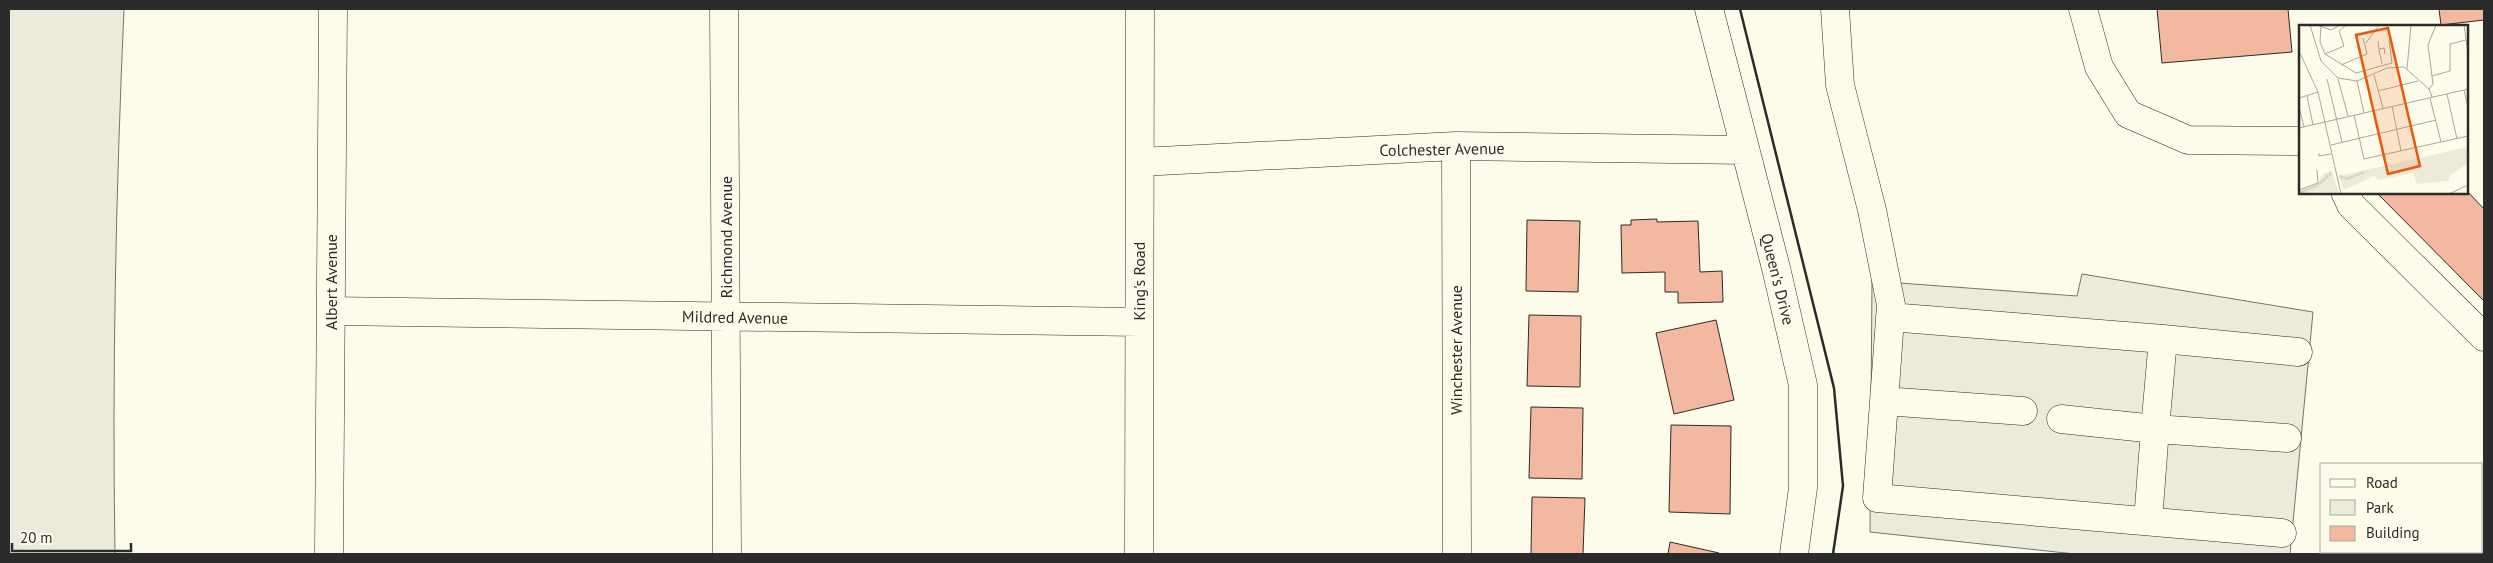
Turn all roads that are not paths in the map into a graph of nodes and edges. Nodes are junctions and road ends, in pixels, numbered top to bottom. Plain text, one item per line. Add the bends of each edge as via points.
1 (333, 9) edge
2 (724, 9) edge
3 (1140, 9) edge
4 (1709, 9) edge
5 (1835, 9) edge
6 (2083, 9) edge
7 (2299, 141) edge
8 (1456, 146) junction
9 (1745, 150) junction
10 (1140, 162) junction
11 (2346, 194) edge
12 (331, 311) junction
13 (726, 316) junction
14 (1890, 317) junction
15 (1139, 322) junction
16 (2484, 337) edge
17 (2163, 339) junction
18 (2298, 352) dead end
19 (1884, 401) junction
20 (2023, 411) dead end
21 (2061, 419) dead end
22 (2155, 429) junction
23 (2287, 438) dead end
24 (2148, 521) junction
25 (2282, 533) dead end
26 (329, 554) edge
27 (727, 554) edge
28 (1139, 554) edge
29 (1457, 554) edge
30 (1794, 554) edge

1 - 12 street, Albert Avenue
2 - 13 street, Richmond Avenue
3 - 10 street, King's Road
4 - 9 street, Queen's Drive
5 - 14 street via 1840,85 1872,210 1891,306
6 - 7 street via 2098,67 2128,114 2188,140
8 - 9 street, Colchester Avenue
8 - 10 street, Colchester Avenue
8 - 29 street, Winchester Avenue
9 - 30 street, Queen's Drive via 1804,385 1803,488
10 - 15 street, King's Road
11 - 16 street via 2351,205
12 - 13 street, Mildred Avenue
12 - 26 street, Albert Avenue
13 - 15 street, Mildred Avenue
13 - 27 street, Richmond Avenue
14 - 17 street
14 - 19 street
15 - 28 street, King's Road
17 - 18 street
17 - 22 street
19 - 20 street
19 - 24 street via 1877,498
21 - 22 street
22 - 23 street
22 - 24 street
24 - 25 street

